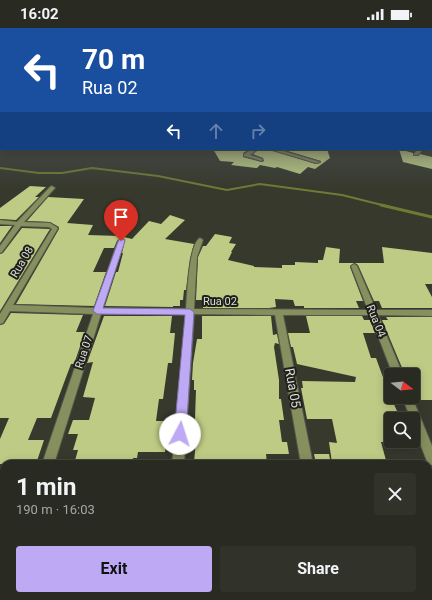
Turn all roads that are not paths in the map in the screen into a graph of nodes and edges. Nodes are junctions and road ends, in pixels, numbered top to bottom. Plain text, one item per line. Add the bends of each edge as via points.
1 (254, 150) edge
2 (275, 150) edge
3 (420, 150) edge
4 (416, 154) dead end
5 (260, 160) dead end
6 (318, 162) dead end
7 (52, 188) dead end
8 (0, 222) edge
9 (19, 224) junction
10 (200, 240) dead end
11 (121, 241) dead end
12 (0, 251) edge
13 (354, 266) dead end
14 (8, 308) junction
15 (97, 311) junction
16 (190, 312) junction
17 (279, 313) junction
18 (373, 313) junction
19 (432, 313) edge
20 (0, 321) edge
21 (395, 368) edge
22 (410, 404) edge
23 (49, 460) edge
24 (178, 460) edge
25 (306, 460) edge
26 (432, 460) edge

1 - 5 street via 246,155
2 - 6 street
3 - 4 street
7 - 9 street
8 - 9 street
9 - 12 street
9 - 14 street, Rua 08 via 55,228
10 - 16 street via 194,257
11 - 15 street, Rua 07
13 - 18 street, Rua 04
14 - 15 street, Rua 02
14 - 20 street, Rua 08
15 - 16 street, Rua 02
15 - 23 street, Rua 07
16 - 17 street, Rua 02
16 - 24 street
17 - 18 street, Rua 02
17 - 25 street, Rua 05
18 - 19 street, Rua 02
18 - 21 street, Rua 04
22 - 26 street

